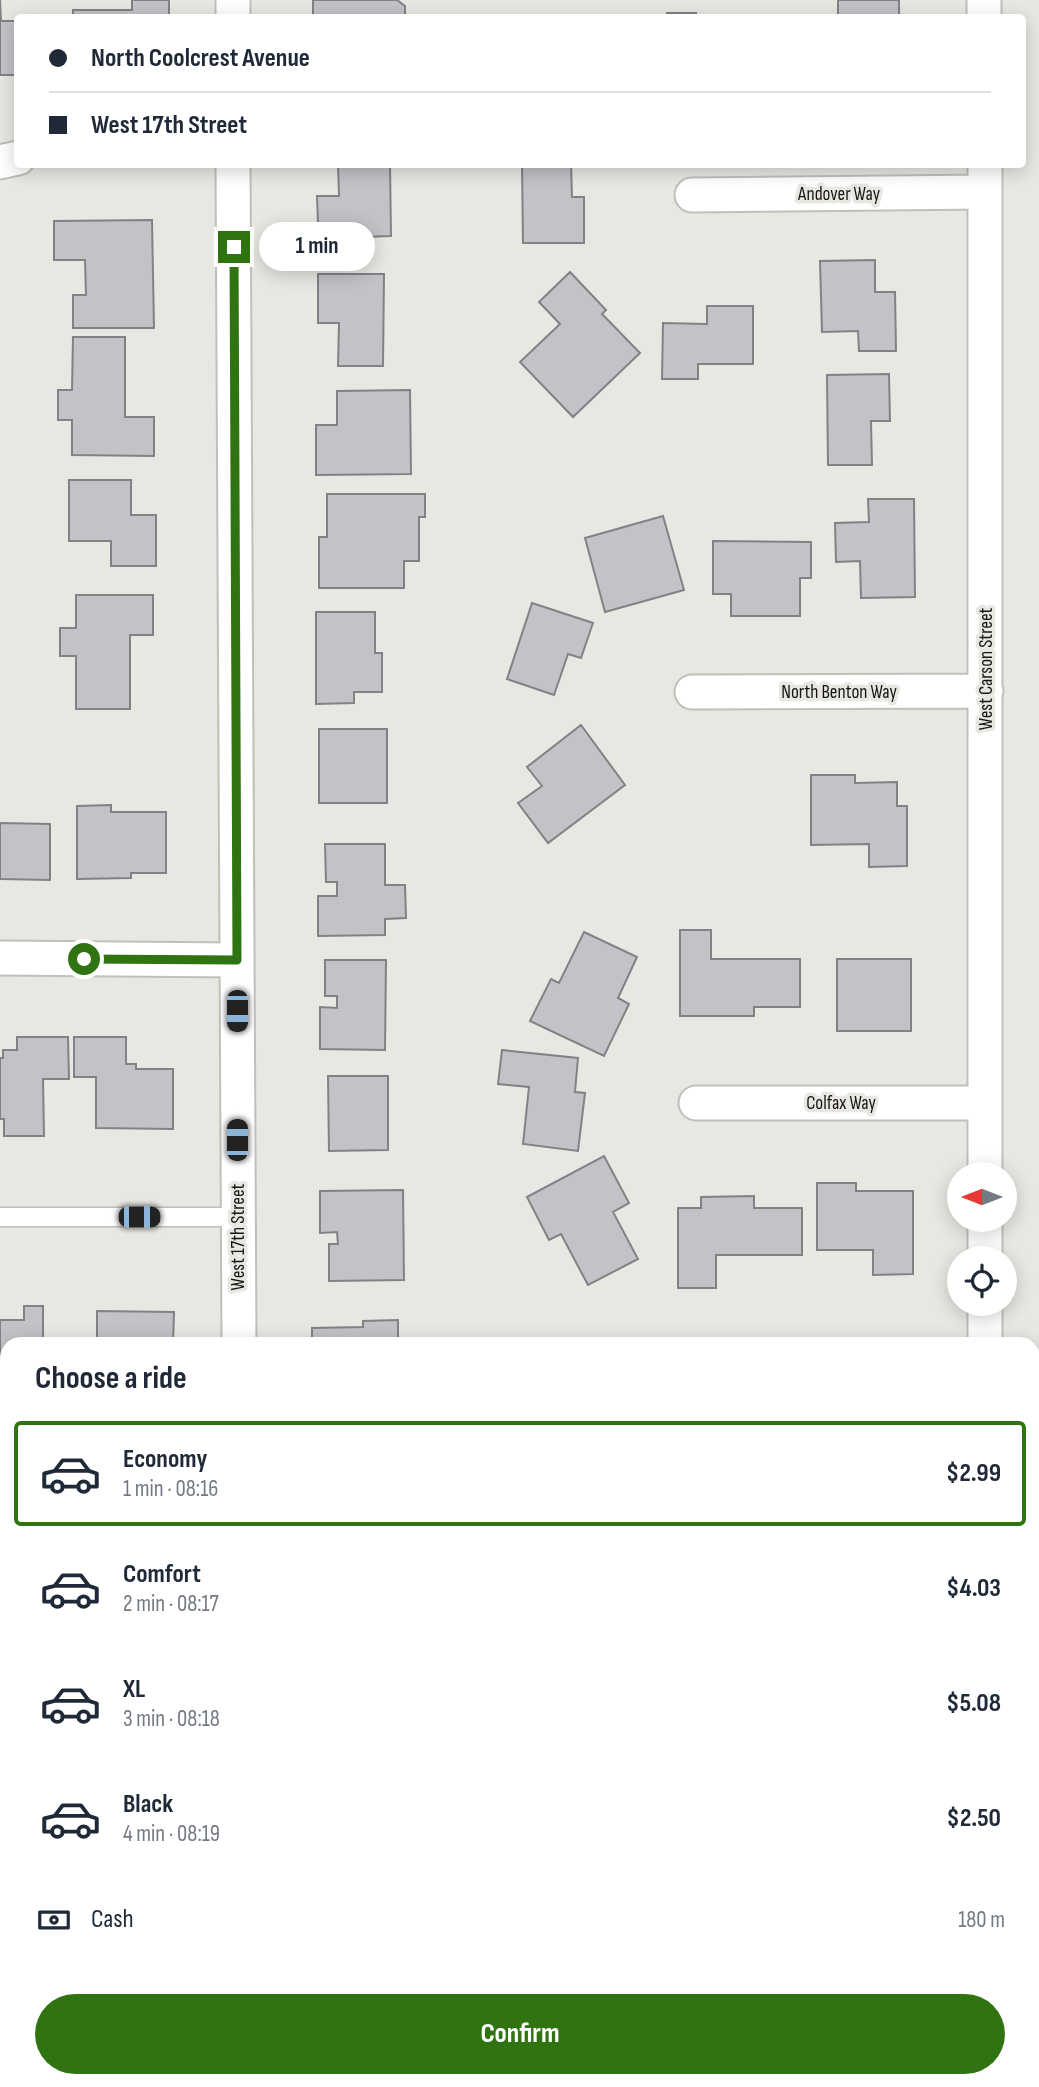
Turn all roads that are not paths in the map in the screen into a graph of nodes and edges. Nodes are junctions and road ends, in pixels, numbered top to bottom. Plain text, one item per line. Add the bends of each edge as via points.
1 (233, 168) edge
2 (985, 178) edge
3 (692, 195) dead end
4 (986, 691) junction
5 (692, 692) dead end
6 (0, 958) edge
7 (237, 960) junction
8 (696, 1103) dead end
9 (985, 1103) junction
10 (985, 1162) edge
11 (0, 1217) edge
12 (237, 1217) junction
13 (985, 1316) edge
14 (239, 1337) edge
15 (985, 1337) edge

1 - 7 street, West 17th Street
2 - 3 street, Andover Way
2 - 4 street, West Carson Street
4 - 5 street, North Benton Way
4 - 9 street, West Carson Street
6 - 7 street
7 - 12 street, West 17th Street
8 - 9 street, Colfax Way
9 - 10 street, West Carson Street
11 - 12 lane
12 - 14 street, West 17th Street
13 - 15 street

